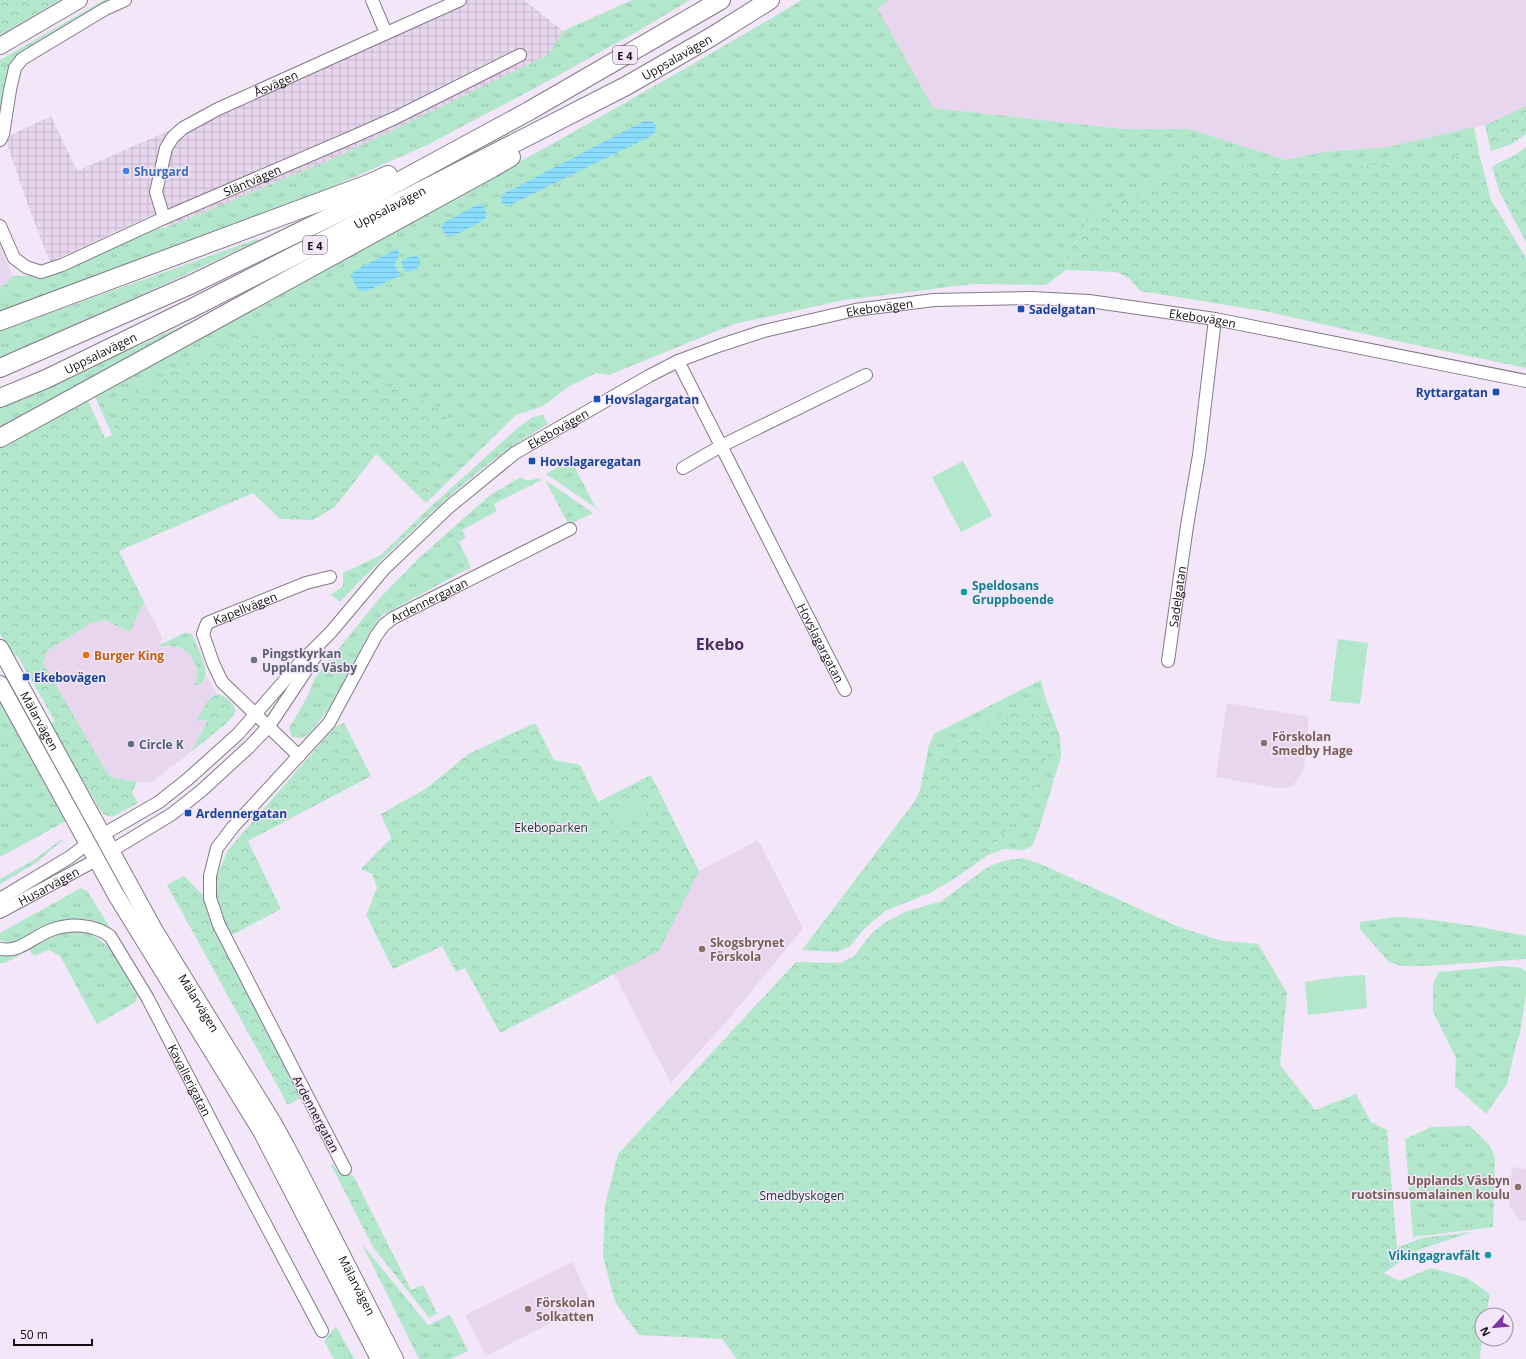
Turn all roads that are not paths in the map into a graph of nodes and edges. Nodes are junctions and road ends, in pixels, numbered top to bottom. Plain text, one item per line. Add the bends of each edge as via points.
1 (79, 0) edge
2 (125, 0) edge
3 (372, 0) edge
4 (460, 0) edge
5 (721, 0) edge
6 (770, 0) edge
7 (386, 33) junction
8 (0, 46) edge
9 (520, 55) dead end
10 (626, 86) junction
11 (529, 111) junction
12 (0, 140) edge
13 (164, 218) junction
14 (0, 226) edge
15 (1215, 319) junction
16 (0, 321) edge
17 (678, 361) junction
18 (0, 368) edge
19 (866, 375) dead end
20 (1526, 381) edge
21 (0, 398) edge
22 (0, 438) edge
23 (721, 446) junction
24 (683, 468) dead end
25 (570, 529) dead end
26 (330, 577) dead end
27 (331, 632) junction
28 (0, 648) edge
29 (1168, 662) dead end
30 (0, 684) edge
31 (845, 690) dead end
32 (256, 715) junction
33 (269, 726) junction
34 (299, 756) junction
35 (102, 835) junction
36 (87, 844) junction
37 (111, 851) junction
38 (96, 860) junction
39 (0, 899) edge
40 (0, 912) edge
41 (0, 949) edge
42 (345, 1169) dead end
43 (322, 1331) dead end
44 (379, 1359) edge
45 (395, 1359) edge

1 - 8 main road
2 - 12 street via 105,9 22,59 15,68
3 - 7 street
4 - 7 street, Åsvägen
5 - 11 highway, Uppsalavägen / E 4
6 - 10 highway, Uppsalavägen / E 4 via 712,37
7 - 13 street, Åsvägen via 218,109 173,137 166,148 156,192
9 - 13 street, Släntvägen via 395,118
10 - 21 highway, Uppsalavägen / E 4 via 194,307 46,379
10 - 22 highway via 492,168
11 - 16 highway via 368,184
11 - 18 highway, Uppsalavägen / E 4 via 363,201 199,281
13 - 14 street, Släntvägen via 62,265 41,272 26,267 14,258
15 - 17 street, Ekebovägen via 1089,301 1031,298 934,300 855,310 779,328
15 - 20 street, Ekebovägen
15 - 29 street, Sadelgatan via 1199,455
17 - 23 street, Hovslagargatan
17 - 27 street, Ekebovägen via 515,453 450,507 384,569
19 - 23 street
23 - 24 street
23 - 31 street, Hovslagargatan
25 - 34 street, Ardennergatan via 384,625 329,724
26 - 32 street, Kapellvägen via 306,583 207,623 203,634 222,682
27 - 32 street, Ekebovägen via 299,664
27 - 33 street, Ekebovägen
28 - 35 main road, Mälarvägen
30 - 36 main road, Mälarvägen
32 - 33 street, Kapellvägen
32 - 35 street, Ekebovägen via 238,734 159,802
33 - 34 street, Kapellvägen
33 - 37 street, Ekebovägen via 202,791 172,814
34 - 42 street, Ardennergatan via 233,827 217,848 210,876 210,898 219,925
35 - 36 main road
35 - 37 main road, Mälarvägen
36 - 38 main road, Mälarvägen
36 - 39 street, Husarvägen
37 - 38 main road
37 - 45 main road, Mälarvägen via 155,931 274,1124
38 - 40 street, Husarvägen
38 - 44 main road, Mälarvägen via 261,1131
41 - 43 street, Kavallerigatan via 18,948 51,930 76,925 102,930 110,936 147,998

